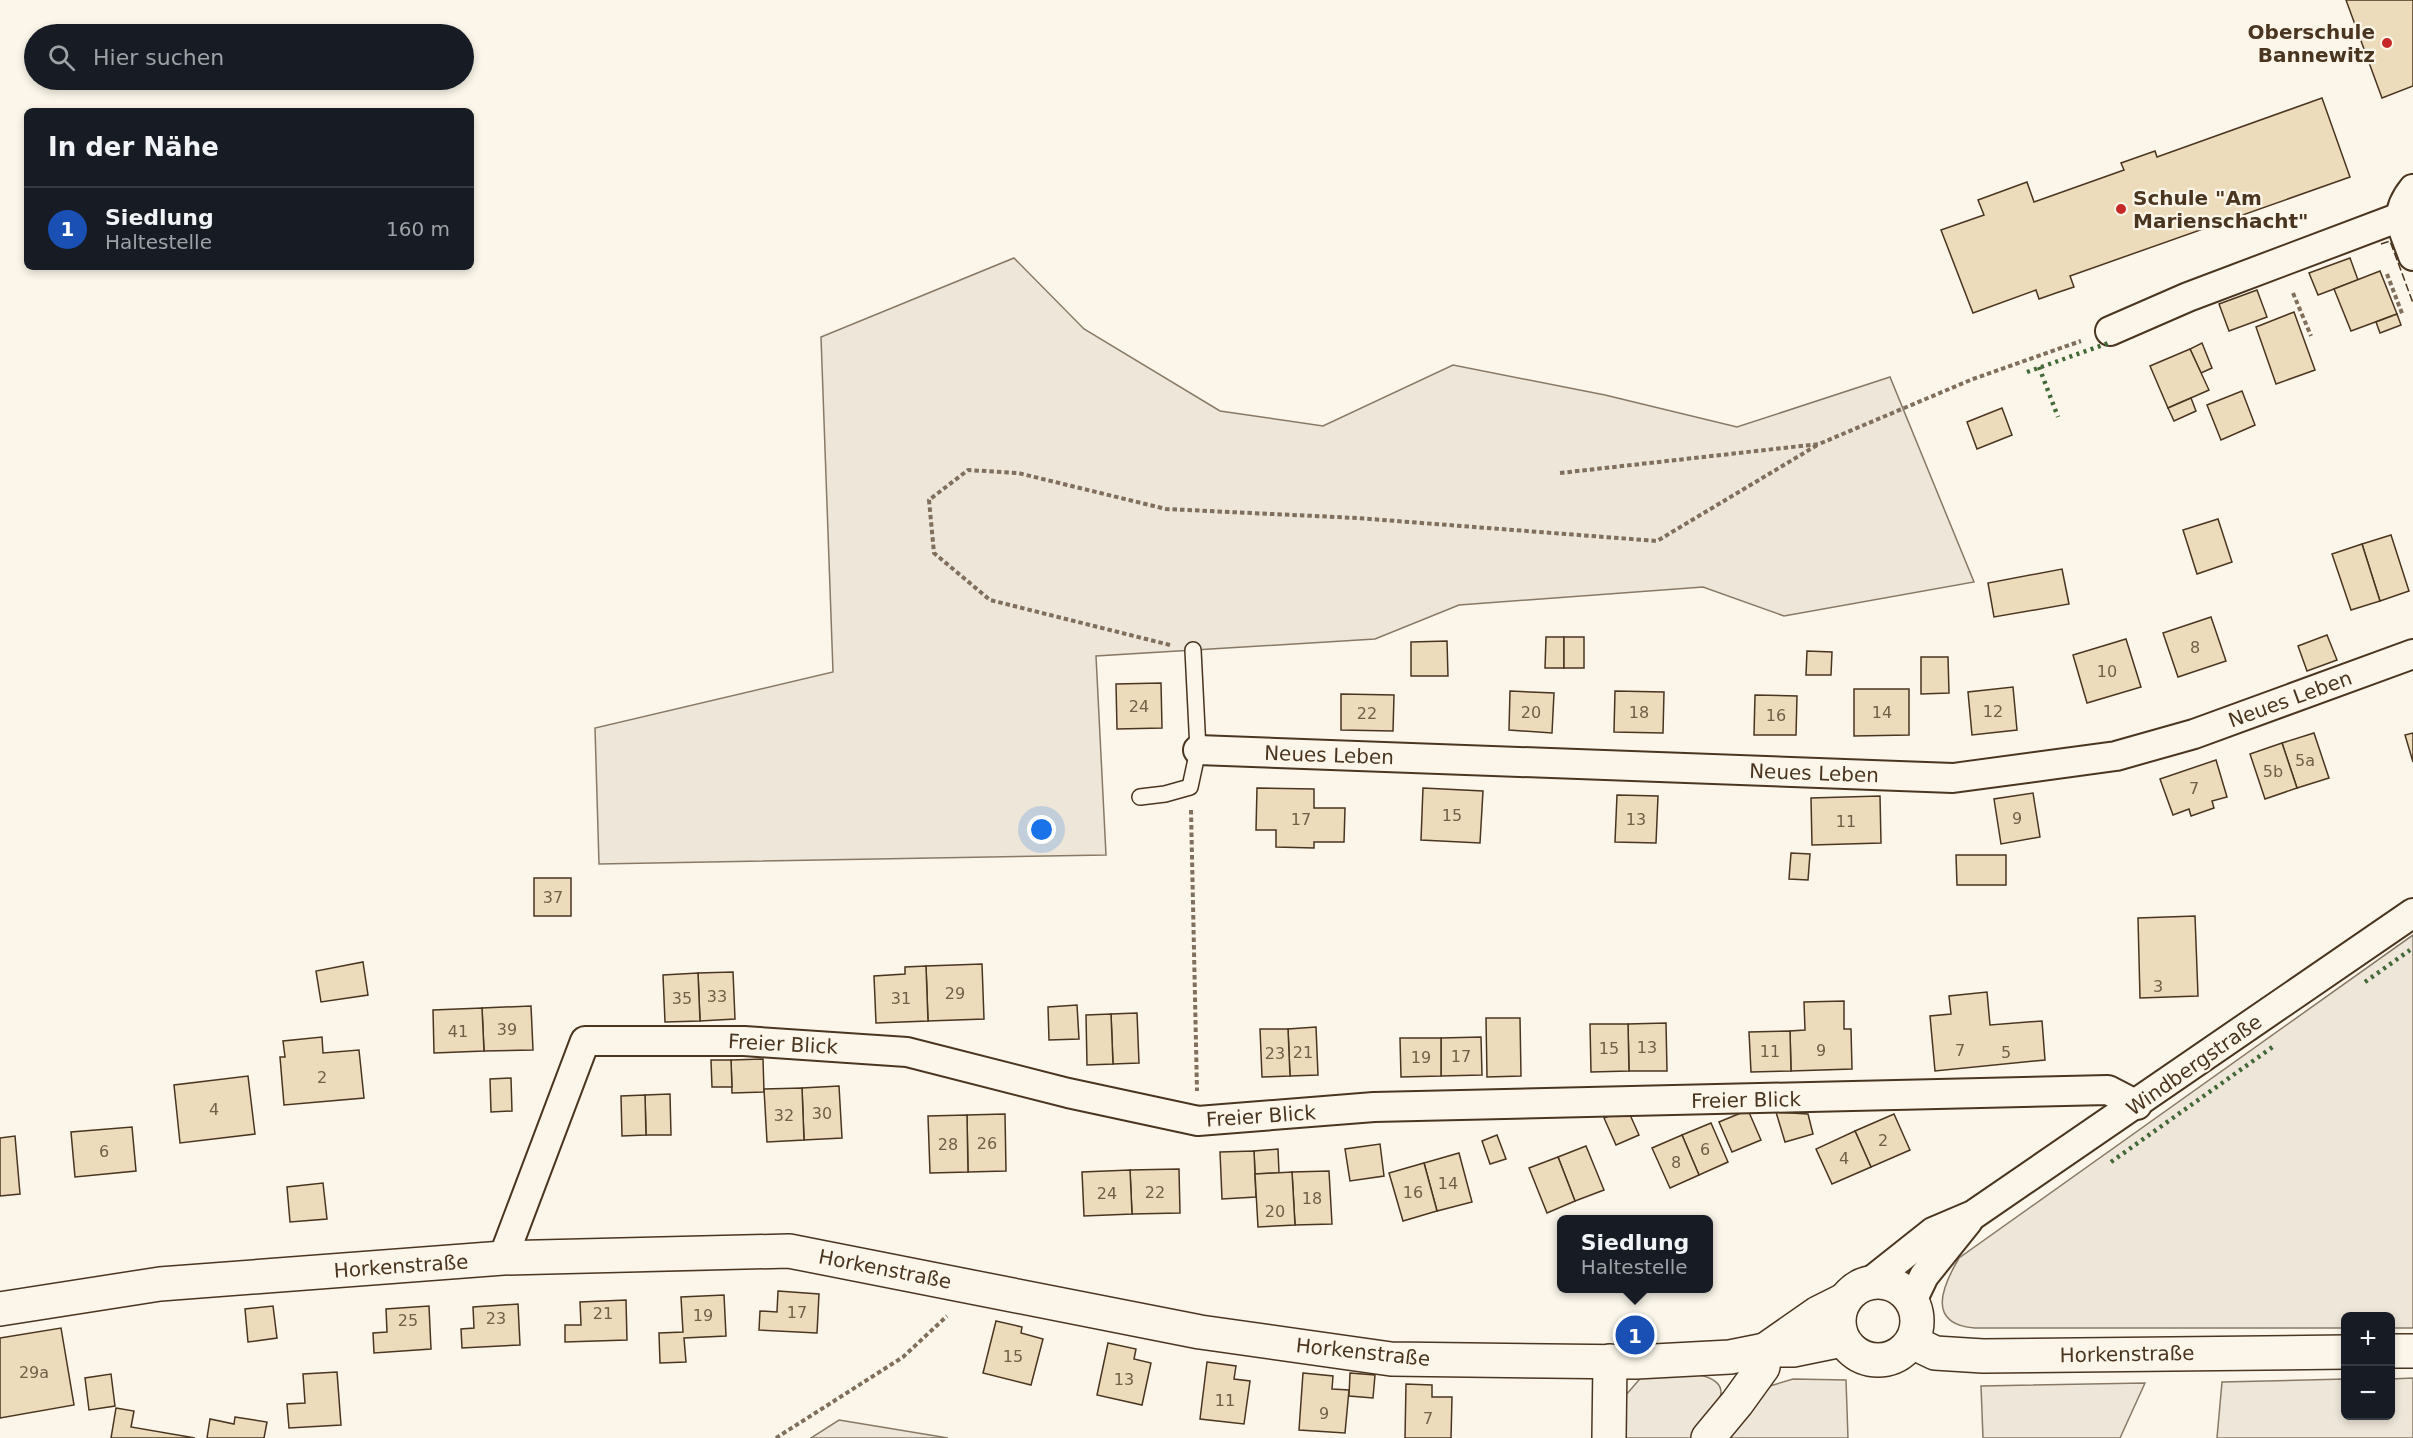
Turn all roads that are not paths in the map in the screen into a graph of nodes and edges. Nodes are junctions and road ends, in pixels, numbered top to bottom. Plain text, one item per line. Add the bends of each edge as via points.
1 (2413, 189) edge
2 (2400, 217) junction
3 (2413, 256) edge
4 (2110, 331) road end
5 (1192, 650) road end
6 (2413, 654) edge
7 (1198, 750) junction
8 (1140, 797) dead end
9 (2413, 913) edge
10 (2136, 1105) junction
11 (1973, 1215) junction
12 (503, 1258) junction
13 (1857, 1291) junction
14 (1912, 1301) junction
15 (0, 1309) edge
16 (1842, 1340) junction
17 (1911, 1342) junction
18 (1765, 1350) junction
19 (2395, 1351) edge
20 (2413, 1351) edge
21 (2341, 1352) edge
22 (1610, 1361) junction
23 (1609, 1438) edge
24 (1708, 1438) edge

1 - 2 street via 2402,202
2 - 3 street
2 - 4 street via 2188,297
5 - 7 lane
6 - 7 street, Neues Leben via 2194,734 2116,756 1953,778
7 - 8 lane via 1190,787
9 - 10 street, Windbergstraße
10 - 11 street, Windbergstraße
10 - 12 street, Freier Blick via 2108,1090 1374,1107 1198,1121 907,1052 744,1041 585,1041
11 - 13 street, Windbergstraße via 1933,1232
11 - 14 street, Windbergstraße via 1924,1276
12 - 15 street, Horkenstraße via 160,1284
12 - 22 street, Horkenstraße via 789,1251 1200,1332 1391,1359
13 - 14 street via 1892,1284
13 - 16 street via 1838,1317
13 - 18 street, Horkenstraße
14 - 17 street via 1917,1327
16 - 17 street via 1861,1357 1881,1361 1901,1353
16 - 18 street, Horkenstraße via 1793,1350
17 - 21 street, Horkenstraße via 1935,1353 1983,1356
18 - 22 street, Horkenstraße via 1730,1357
18 - 24 street via 1763,1367
19 - 20 street
22 - 23 street

